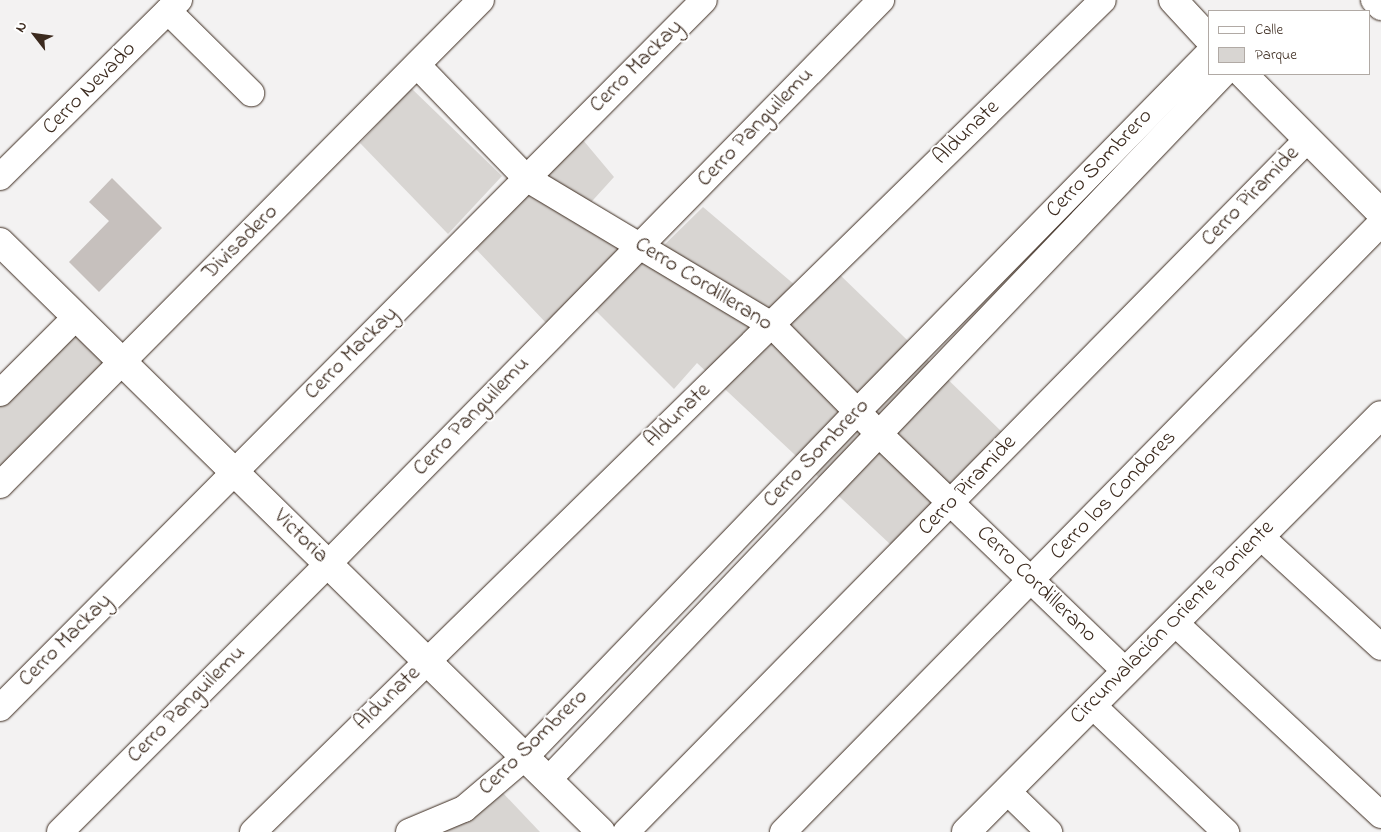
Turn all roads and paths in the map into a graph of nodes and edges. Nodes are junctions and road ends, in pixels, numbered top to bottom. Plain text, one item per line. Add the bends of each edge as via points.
1 (481, 0) edge
2 (704, 0) edge
3 (881, 0) edge
4 (1103, 0) edge
5 (1172, 0) edge
6 (1374, 0) edge
7 (174, 5) edge
8 (1381, 7) edge
9 (1208, 38) edge
10 (1208, 54) edge
11 (417, 65) junction
12 (1222, 75) edge
13 (1244, 75) edge
14 (251, 93) dead end
15 (1308, 139) junction
16 (0, 177) edge
17 (526, 178) junction
18 (1381, 213) edge
19 (1381, 223) edge
20 (0, 242) edge
21 (641, 245) junction
22 (76, 317) junction
23 (772, 324) junction
24 (123, 363) junction
25 (0, 393) edge
26 (857, 412) junction
27 (1381, 415) edge
28 (879, 434) junction
29 (234, 472) junction
30 (0, 486) edge
31 (952, 503) junction
32 (1260, 536) junction
33 (328, 564) junction
34 (1032, 580) junction
35 (1174, 622) junction
36 (1381, 647) edge
37 (427, 661) junction
38 (1125, 671) junction
39 (1092, 705) junction
40 (0, 708) edge
41 (525, 758) junction
42 (548, 780) junction
43 (1007, 791) junction
44 (1381, 815) edge
45 (60, 832) edge
46 (253, 832) edge
47 (409, 832) edge
48 (601, 832) edge
49 (626, 832) edge
50 (783, 832) edge
51 (966, 832) edge
52 (1049, 832) edge
53 (1226, 832) edge

1 - 11 street, Divisadero
2 - 17 street, Cerro Mackay
3 - 21 street, Cerro Panguilemu
4 - 23 street, Aldunate
5 - 9 street
6 - 8 street
7 - 14 street
7 - 16 street, Cerro Nevado
10 - 26 street, Cerro Sombrero
11 - 17 street, Cerro Cordillerano
11 - 24 street, Divisadero
12 - 28 street, Cerro Sombrero
13 - 15 street
15 - 18 street
15 - 31 street, Cerro Piramide
17 - 21 street, Cerro Cordillerano
17 - 29 street, Cerro Mackay
19 - 34 street, Cerro los Condores
20 - 22 street, Victoria
21 - 23 street, Cerro Cordillerano
21 - 33 street, Cerro Panguilemu
22 - 24 street, Victoria
22 - 25 street
23 - 26 street, Cerro Cordillerano
23 - 37 street, Aldunate
24 - 29 street, Victoria
24 - 30 street, Divisadero
26 - 28 street, Cerro Cordillerano
26 - 41 street, Cerro Sombrero
27 - 32 street, Circunvalación Oriente Poniente
28 - 31 street, Cerro Cordillerano
28 - 42 street, Cerro Sombrero
29 - 33 street, Victoria
29 - 40 street, Cerro Mackay
31 - 34 street, Cerro Cordillerano
31 - 49 street, Cerro Piramide
32 - 35 street, Circunvalación Oriente Poniente
32 - 36 street
33 - 37 street, Victoria
33 - 45 street, Cerro Panguilemu
34 - 38 street, Cerro Cordillerano
34 - 50 street, Cerro los Condores
35 - 38 street, Circunvalación Oriente Poniente
35 - 44 street
37 - 41 street, Victoria
37 - 46 street, Aldunate
38 - 39 street, Circunvalación Oriente Poniente
39 - 43 street, Circunvalación Oriente Poniente
39 - 53 street
41 - 42 street, Victoria
41 - 47 street, Cerro Sombrero via 464,810
42 - 48 street, Victoria
43 - 51 street, Circunvalación Oriente Poniente
43 - 52 street

